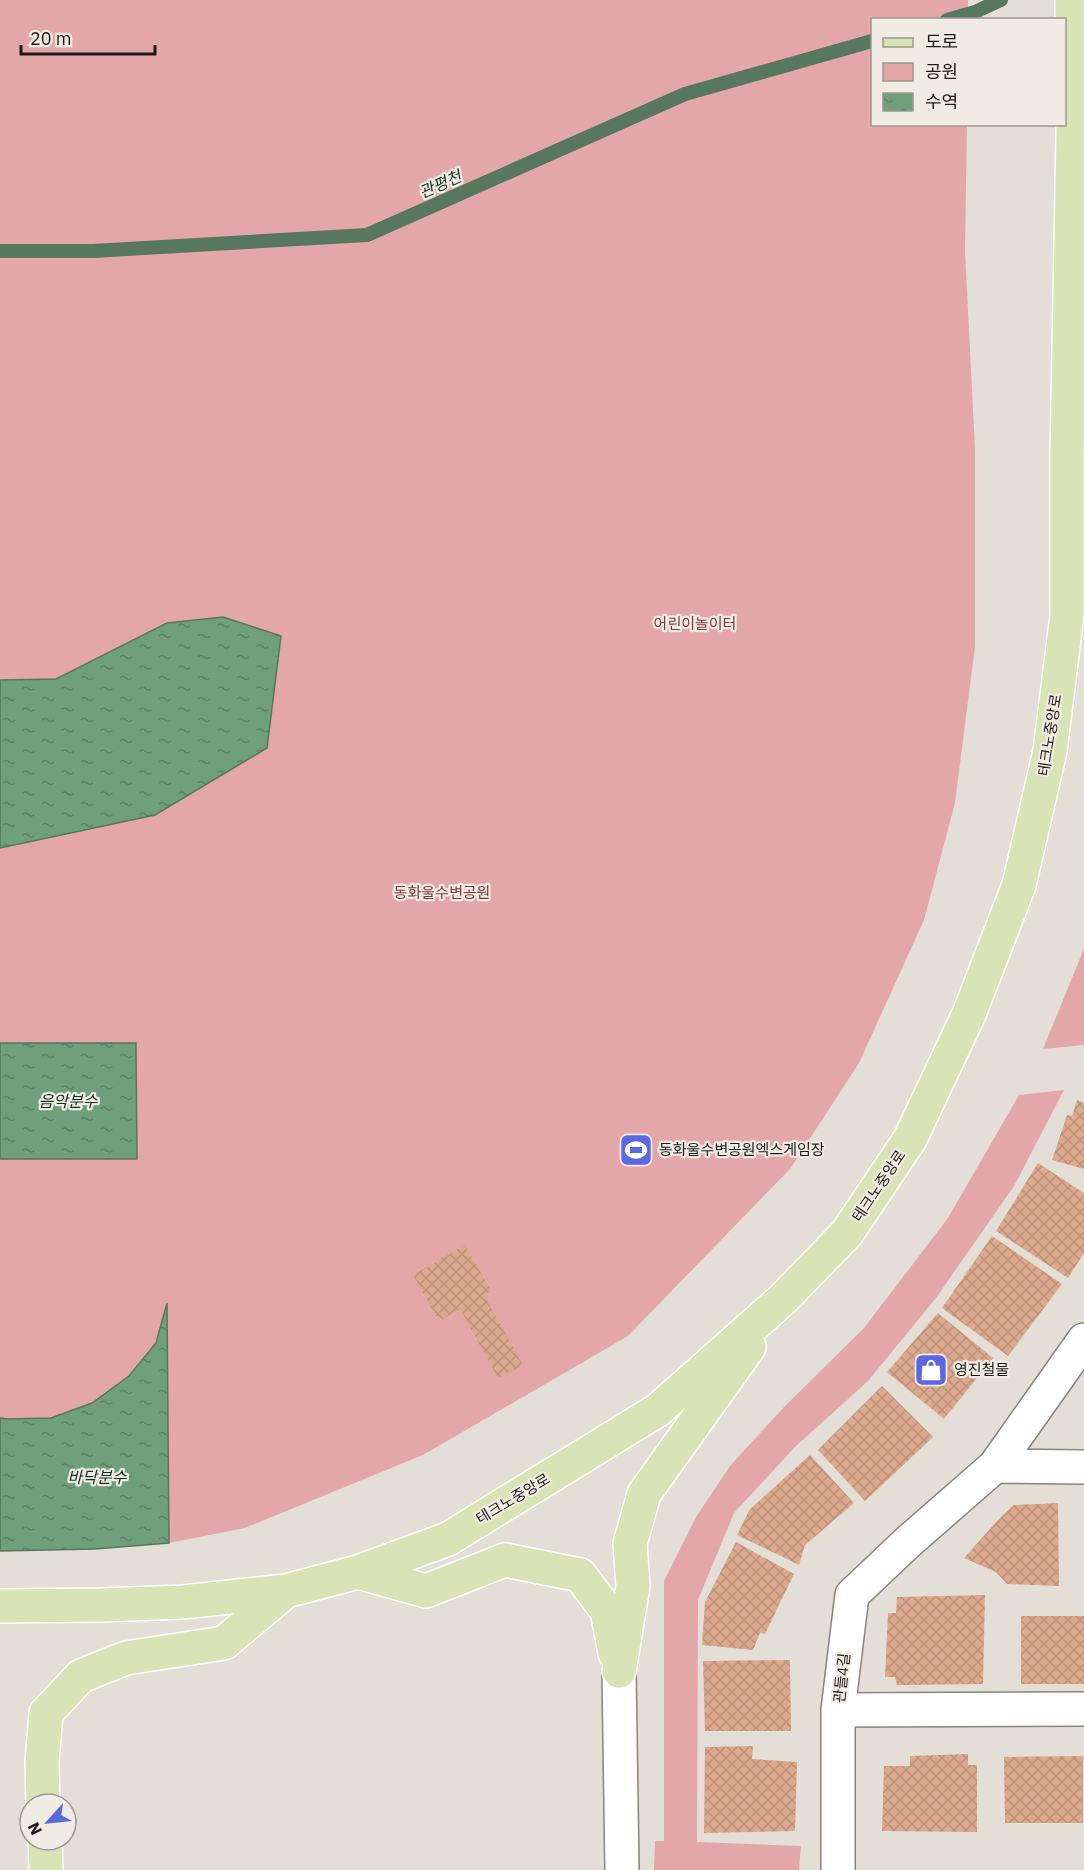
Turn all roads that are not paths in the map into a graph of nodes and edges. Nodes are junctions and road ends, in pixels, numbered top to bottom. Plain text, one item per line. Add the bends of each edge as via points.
1 (1072, 0) edge
2 (1079, 143) edge
3 (1075, 449) edge
4 (784, 1298) junction
5 (1084, 1340) edge
6 (995, 1466) junction
7 (1084, 1467) edge
8 (358, 1572) junction
9 (286, 1591) junction
10 (0, 1606) edge
11 (619, 1671) junction
12 (1084, 1709) edge
13 (838, 1710) junction
14 (43, 1792) edge
15 (45, 1852) edge
16 (46, 1870) edge
17 (622, 1870) edge
18 (838, 1870) edge

1 - 2 main road, 테크노중앙로
2 - 3 main road, 테크노중앙로 via 1073,203
3 - 4 main road, 테크노중앙로 via 1067,615 1050,751 1019,885 969,1014 910,1139 847,1233
4 - 8 main road, 테크노중앙로 via 658,1410 448,1539
4 - 11 main road via 645,1494 630,1544 633,1586
5 - 6 street, 관들4길
6 - 7 street
6 - 13 street, 관들4길 via 852,1595
8 - 9 main road, 테크노중앙로
8 - 11 main road via 426,1592 505,1560 579,1575 607,1611
9 - 10 main road, 테크노중앙로 via 183,1602
9 - 14 main road via 224,1643 126,1658 81,1676 46,1713
11 - 17 street
12 - 13 street, 관들4길
13 - 18 street
15 - 16 main road

